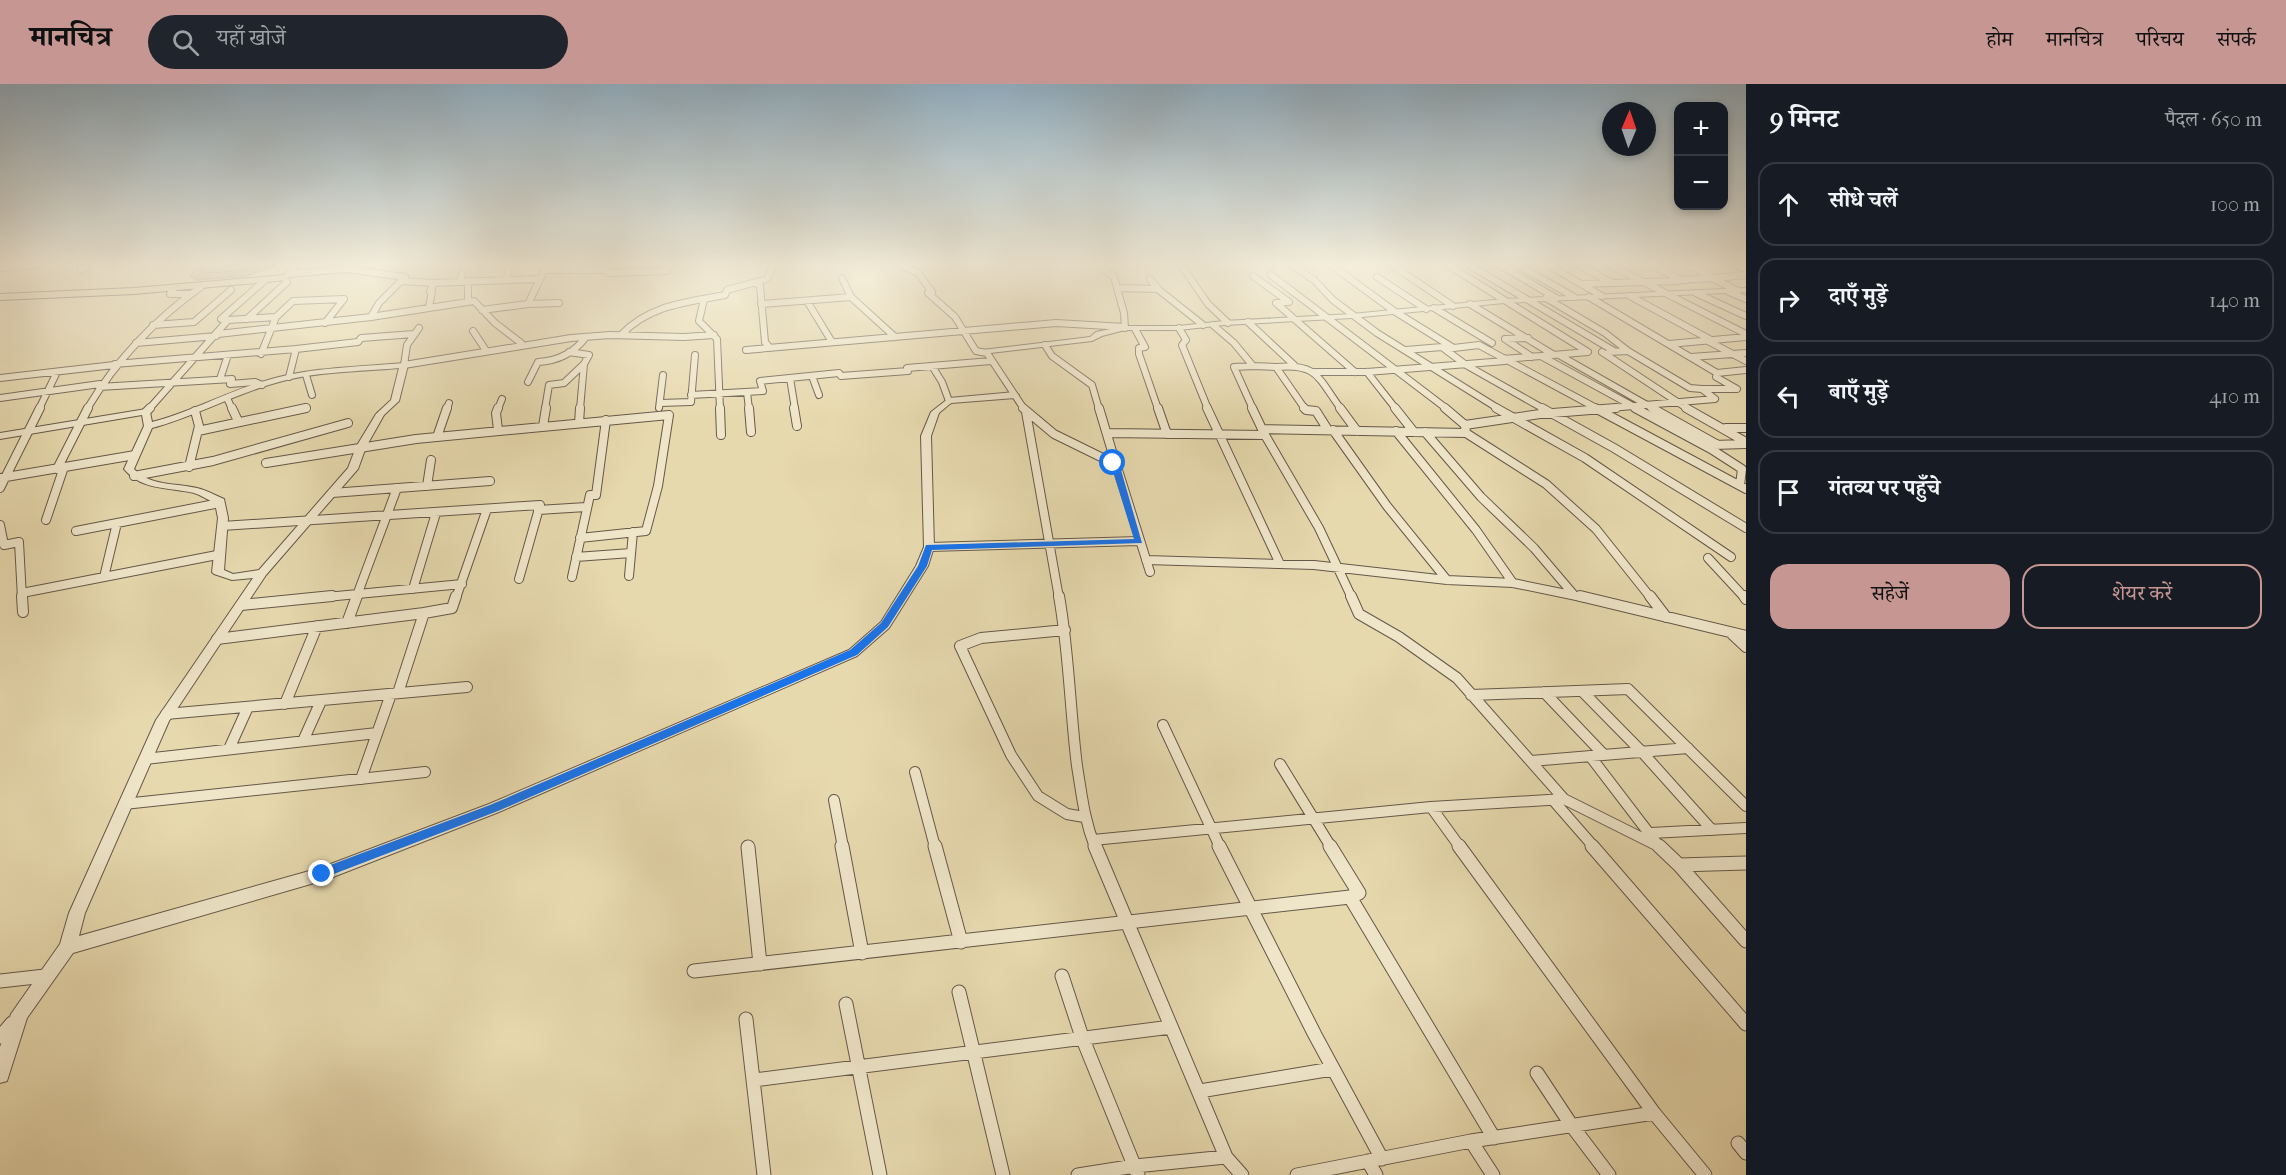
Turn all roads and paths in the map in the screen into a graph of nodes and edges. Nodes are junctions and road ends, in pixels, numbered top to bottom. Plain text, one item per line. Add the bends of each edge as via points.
1 (163, 316) edge
2 (201, 316) edge
3 (225, 316) edge
4 (250, 316) edge
5 (331, 316) edge
6 (377, 316) edge
7 (489, 316) edge
8 (640, 316) edge
9 (699, 316) edge
10 (762, 316) edge
11 (816, 316) edge
12 (872, 316) edge
13 (954, 316) edge
14 (1124, 316) edge
15 (1192, 316) edge
16 (1221, 316) edge
17 (1290, 316) edge
18 (1327, 316) edge
19 (1352, 316) joint
20 (1402, 316) edge
21 (1443, 316) edge
22 (1490, 316) edge
23 (1529, 316) edge
24 (1555, 316) edge
25 (1576, 316) edge
26 (1621, 316) edge
27 (1666, 316) edge
28 (1708, 316) edge
29 (276, 317) joint
30 (371, 317) joint
31 (1330, 318) junction
32 (247, 319) junction
33 (228, 320) junction
34 (1295, 320) junction
35 (1248, 322) junction
36 (325, 323) junction
37 (1228, 323) junction
38 (153, 325) junction
39 (1203, 325) junction
40 (1213, 325) junction
41 (273, 328) junction
42 (419, 328) dead end
43 (1125, 328) junction
44 (1179, 328) junction
45 (1135, 329) junction
46 (473, 331) dead end
47 (964, 332) junction
48 (414, 334) junction
49 (217, 335) junction
50 (621, 335) junction
51 (714, 335) junction
52 (1746, 335) edge
53 (586, 337) junction
54 (895, 337) junction
55 (1528, 338) junction
56 (1709, 340) junction
57 (832, 342) junction
58 (1510, 342) junction
59 (136, 343) junction
60 (521, 343) junction
61 (1491, 344) junction
62 (1669, 344) junction
63 (1045, 345) junction
64 (1479, 345) junction
65 (770, 348) junction
66 (1454, 348) junction
67 (485, 349) junction
68 (1445, 349) junction
69 (296, 350) junction
70 (746, 350) dead end
71 (1406, 350) junction
72 (1614, 351) junction
73 (1628, 351) junction
74 (568, 352) junction
75 (982, 352) junction
76 (1588, 352) junction
77 (1602, 352) junction
78 (1746, 353) edge
79 (261, 354) junction
80 (1733, 354) junction
81 (228, 355) junction
82 (695, 355) dead end
83 (1556, 355) junction
84 (1540, 356) junction
85 (1532, 357) junction
86 (1691, 357) junction
87 (195, 359) junction
88 (1503, 360) junction
89 (991, 361) junction
90 (1746, 361) edge
91 (114, 364) junction
92 (584, 364) junction
93 (404, 365) junction
94 (1294, 365) junction
95 (1466, 365) junction
96 (932, 366) junction
97 (1253, 366) junction
98 (1276, 367) junction
99 (1430, 368) junction
100 (1396, 370) junction
101 (1745, 370) edge
102 (57, 372) junction
103 (1314, 372) junction
104 (1355, 372) junction
105 (1367, 372) junction
106 (1717, 373) junction
107 (306, 375) junction
108 (663, 375) dead end
109 (812, 376) junction
110 (289, 377) junction
111 (4, 378) edge
112 (790, 378) junction
113 (220, 379) junction
114 (174, 381) junction
115 (528, 382) dead end
116 (99, 385) junction
117 (262, 385) junction
118 (0, 388) edge
119 (1702, 389) junction
120 (1737, 389) junction
121 (1746, 390) edge
122 (46, 392) junction
123 (747, 392) junction
124 (720, 393) junction
125 (312, 395) dead end
126 (691, 395) junction
127 (819, 395) dead end
128 (1015, 395) junction
129 (0, 398) edge
130 (227, 398) junction
131 (502, 399) dead end
132 (949, 401) junction
133 (1676, 401) junction
134 (660, 402) junction
135 (449, 403) dead end
136 (1649, 404) junction
137 (1632, 406) junction
138 (306, 408) dead end
139 (1596, 410) junction
140 (195, 411) junction
141 (146, 412) junction
142 (1026, 412) junction
143 (1553, 413) junction
144 (658, 416) junction
145 (1513, 418) junction
146 (606, 420) junction
147 (238, 421) junction
148 (77, 423) junction
149 (348, 423) dead end
150 (579, 423) junction
151 (148, 426) junction
152 (543, 426) junction
153 (797, 426) dead end
154 (1746, 428) edge
155 (1465, 429) junction
156 (1723, 429) junction
157 (498, 430) junction
158 (1331, 430) junction
159 (198, 431) junction
160 (1358, 431) junction
161 (1396, 431) junction
162 (25, 432) junction
163 (751, 432) dead end
164 (1264, 432) junction
165 (1414, 432) junction
166 (1425, 432) junction
167 (1108, 433) junction
168 (1167, 434) junction
169 (721, 435) dead end
170 (1219, 435) junction
171 (0, 436) edge
172 (437, 437) junction
173 (1746, 443) edge
174 (1718, 444) junction
175 (1704, 445) junction
176 (361, 447) junction
177 (135, 455) junction
178 (431, 460) dead end
179 (266, 463) dead end
180 (189, 467) junction
181 (61, 468) junction
182 (1118, 470) junction
183 (1744, 470) edge
184 (134, 476) junction
185 (2, 478) edge
186 (490, 481) dead end
187 (427, 486) junction
188 (1743, 487) edge
189 (0, 488) edge
190 (397, 488) junction
191 (332, 494) junction
192 (220, 503) junction
193 (586, 507) junction
194 (487, 509) junction
195 (538, 510) junction
196 (436, 513) junction
197 (386, 517) junction
198 (46, 520) dead end
199 (307, 522) junction
200 (117, 523) junction
201 (0, 525) edge
202 (222, 526) junction
203 (1746, 528) edge
204 (76, 531) dead end
205 (633, 532) junction
206 (580, 538) junction
207 (1139, 541) junction
208 (1049, 543) junction
209 (929, 547) junction
210 (631, 553) junction
211 (217, 555) junction
212 (576, 557) junction
213 (1731, 557) dead end
214 (1708, 558) dead end
215 (1146, 560) junction
216 (1280, 564) junction
217 (1338, 568) junction
218 (1150, 572) dead end
219 (262, 573) junction
220 (628, 576) dead end
221 (104, 577) junction
222 (572, 577) dead end
223 (519, 579) dead end
224 (1447, 580) junction
225 (1513, 583) junction
226 (462, 584) junction
227 (413, 589) junction
228 (22, 593) junction
229 (357, 594) junction
230 (1574, 594) junction
231 (1746, 599) edge
232 (241, 605) junction
233 (23, 612) dead end
234 (424, 613) junction
235 (1666, 617) junction
236 (346, 623) junction
237 (317, 626) junction
238 (1065, 630) junction
239 (1728, 631) junction
240 (1746, 636) edge
241 (217, 639) junction
242 (1746, 646) edge
243 (467, 687) dead end
244 (1582, 691) junction
245 (1544, 692) junction
246 (394, 694) junction
247 (1471, 694) junction
248 (321, 701) junction
249 (285, 704) junction
250 (248, 707) junction
251 (166, 714) junction
252 (1163, 725) dead end
253 (377, 733) junction
254 (303, 741) junction
255 (1688, 748) junction
256 (229, 749) junction
257 (1642, 752) junction
258 (1604, 755) junction
259 (1590, 756) junction
260 (145, 759) junction
261 (1531, 761) junction
262 (1280, 764) dead end
263 (425, 772) dead end
264 (915, 772) dead end
265 (361, 779) junction
266 (1559, 799) junction
267 (834, 800) dead end
268 (124, 804) junction
269 (1746, 806) edge
270 (1431, 807) junction
271 (1084, 817) junction
272 (1313, 819) junction
273 (1746, 828) edge
274 (1210, 829) junction
275 (1712, 830) junction
276 (1650, 833) junction
277 (1093, 840) junction
278 (1658, 845) junction
279 (748, 847) dead end
280 (1746, 863) edge
281 (1679, 866) junction
282 (1350, 897) junction
283 (1250, 908) junction
284 (1128, 922) junction
285 (1746, 941) edge
286 (961, 942) junction
287 (68, 946) junction
288 (862, 953) junction
289 (760, 964) junction
290 (694, 971) dead end
291 (45, 976) junction
292 (1062, 976) dead end
293 (0, 981) edge
294 (959, 992) dead end
295 (846, 1004) dead end
296 (20, 1014) junction
297 (746, 1019) dead end
298 (1746, 1024) edge
299 (1171, 1027) junction
300 (0, 1036) edge
301 (1082, 1037) junction
302 (973, 1051) junction
303 (859, 1066) junction
304 (1332, 1069) junction
305 (1537, 1073) dead end
306 (0, 1074) edge
307 (754, 1080) junction
308 (1200, 1091) junction
309 (1654, 1113) junction
310 (1572, 1126) junction
311 (1494, 1138) junction
312 (1471, 1141) junction
313 (1746, 1145) edge
314 (1746, 1153) edge
315 (1226, 1157) junction
316 (1375, 1160) junction
317 (1137, 1171) edge
318 (764, 1175) edge
319 (880, 1175) edge
320 (1003, 1175) edge
321 (1078, 1175) edge
322 (1242, 1175) edge
323 (1297, 1175) edge
324 (1376, 1175) edge
325 (1493, 1175) edge
326 (1609, 1175) edge
327 (1705, 1175) edge

1 - 38 street
2 - 38 street via 194,322
3 - 33 street via 221,319
4 - 32 street
5 - 36 street
6 - 30 street
7 - 60 street
8 - 50 street
9 - 51 street via 700,324
10 - 65 street via 765,342
11 - 57 street
12 - 54 street
13 - 47 street
14 - 43 street
15 - 39 street
16 - 37 street
17 - 34 street
18 - 31 street
19 - 31 street
19 - 71 street
20 - 66 street
21 - 61 street
22 - 55 street
23 - 76 street
24 - 72 street
25 - 73 street
26 - 62 street
27 - 56 street
28 - 52 street
29 - 32 street
29 - 41 street
30 - 36 street
31 - 34 street
31 - 100 street
32 - 33 street
33 - 49 street
34 - 35 street
34 - 104 street
35 - 37 street
35 - 94 street
36 - 41 street
37 - 40 street
38 - 59 street
39 - 40 street
39 - 44 street
40 - 97 street
41 - 49 street
41 - 79 street
42 - 48 street
43 - 45 street
43 - 47 street via 1056,323
43 - 63 street via 1092,339
44 - 45 street
44 - 170 street via 1186,340 1182,345
45 - 168 street via 1145,348 1139,348 1139,354
46 - 67 street
47 - 54 street
47 - 75 street via 976,351
48 - 69 street via 361,338 358,342
48 - 93 street via 403,355
49 - 59 street
49 - 87 street
50 - 51 street via 678,339
50 - 53 street
51 - 124 street
52 - 56 street
53 - 60 street
53 - 74 street
54 - 57 street
55 - 58 street via 1505,339
55 - 83 street
56 - 62 street
56 - 80 street
57 - 65 street
58 - 61 street
58 - 85 street
59 - 91 street
60 - 67 street
61 - 64 street
62 - 86 street
63 - 75 street
63 - 167 street via 1052,356 1092,385
64 - 66 street
64 - 88 street
65 - 70 street
66 - 68 street
67 - 93 street
68 - 71 street
68 - 95 street
69 - 79 street
69 - 110 street
71 - 99 street
72 - 73 street
72 - 77 street
73 - 119 street via 1690,388
74 - 92 street via 589,355
74 - 115 street via 551,362 538,362
75 - 89 street
76 - 77 street
76 - 83 street
77 - 133 street
78 - 80 street
79 - 81 street
80 - 86 street
80 - 90 street
81 - 87 street
81 - 113 street
82 - 126 street
83 - 84 street
83 - 136 street
84 - 85 street
84 - 137 street
85 - 88 street
86 - 106 street
87 - 91 street
87 - 114 street
88 - 95 street
88 - 139 street
89 - 96 street
89 - 128 street
91 - 102 street
91 - 116 street
92 - 150 street
92 - 152 street via 564,383 549,385
93 - 107 street
93 - 176 street via 395,401 380,414
94 - 98 street
94 - 103 street
95 - 99 street
95 - 143 street
96 - 109 street via 881,375
96 - 132 street
97 - 98 street
97 - 164 street via 1234,367
98 - 158 street via 1306,410 1316,411
99 - 100 street
99 - 145 street
100 - 105 street
100 - 155 street via 1439,400
101 - 106 street
102 - 111 street
102 - 122 street
103 - 104 street
103 - 160 street
104 - 105 street
105 - 165 street
106 - 120 street via 1716,377
107 - 110 street
107 - 125 street
108 - 134 street
109 - 112 street
109 - 127 street
110 - 117 street
111 - 118 street
112 - 123 street via 760,381 763,391
112 - 153 street
113 - 114 street
113 - 117 street via 232,379 230,384
114 - 116 street
114 - 141 street
116 - 122 street
116 - 148 street
117 - 130 street
119 - 120 street
119 - 133 street via 1715,399
120 - 121 street
122 - 129 street
122 - 162 street
123 - 124 street
123 - 163 street
124 - 126 street
124 - 169 street
126 - 134 street via 691,402
128 - 132 street
128 - 142 street
130 - 140 street
130 - 147 street
131 - 157 street via 496,413
132 - 209 street via 935,412 926,436
133 - 136 street
133 - 156 street
134 - 144 street
135 - 172 street
136 - 137 street
136 - 174 street
137 - 139 street
137 - 175 street
138 - 147 street
139 - 143 street
139 - 188 street
140 - 151 street
140 - 159 street
141 - 148 street
141 - 151 street
142 - 182 street via 1053,434 1113,463
142 - 208 street
143 - 145 street
143 - 203 street
144 - 146 street
144 - 205 street via 669,415 658,486 646,531
145 - 155 street
145 - 213 street via 1585,458
146 - 150 street
146 - 193 street via 596,495 590,495
147 - 159 street
148 - 162 street
148 - 181 street
149 - 180 street
150 - 152 street
151 - 177 street
152 - 157 street
154 - 156 street
155 - 166 street
155 - 235 street via 1546,484 1596,529
156 - 173 street
157 - 172 street
158 - 160 street
158 - 164 street
158 - 224 street
159 - 180 street
160 - 161 street
161 - 165 street
161 - 225 street via 1476,530
162 - 171 street
162 - 185 street
164 - 170 street
164 - 217 street
165 - 166 street
166 - 230 street
167 - 168 street
167 - 182 street
168 - 170 street
170 - 216 street
172 - 176 street
173 - 174 street
174 - 175 street
175 - 183 street
176 - 179 street
176 - 191 street via 353,469
177 - 181 street
177 - 184 street via 129,469
178 - 187 street
180 - 184 street
181 - 185 street
181 - 198 street
182 - 207 street
183 - 188 street
184 - 192 street via 197,491
185 - 189 street
186 - 187 street
187 - 190 street
190 - 191 street
190 - 197 street
191 - 199 street
192 - 200 street
192 - 202 street via 224,514
193 - 195 street
193 - 206 street
194 - 195 street via 540,505
194 - 196 street
194 - 226 street
195 - 223 street
196 - 197 street
196 - 227 street
197 - 199 street
197 - 229 street
199 - 202 street
199 - 219 street
200 - 204 street
200 - 221 street
201 - 228 street via 4,545 19,542
202 - 211 street
205 - 206 street
205 - 210 street
206 - 212 street
207 - 208 street
207 - 215 street
208 - 209 street
208 - 238 street
209 - 287 street via 922,566 885,625 853,652 811,672 494,808 322,874
210 - 212 street
210 - 220 street
211 - 219 street via 218,573 232,578
211 - 221 street
212 - 222 street
214 - 231 street
215 - 216 street
215 - 218 street
216 - 217 street
217 - 224 street
217 - 247 street via 1359,614 1399,637 1456,678
219 - 232 street
221 - 228 street
224 - 225 street
225 - 230 street
226 - 227 street
226 - 234 street via 452,608
227 - 229 street
228 - 233 street
229 - 232 street
229 - 236 street
230 - 235 street
232 - 241 street
234 - 236 street
234 - 246 street
235 - 239 street
236 - 237 street
237 - 241 street
237 - 249 street
238 - 271 street via 1070,711
238 - 271 street via 981,638 960,646 1011,755 1038,796 1067,814
239 - 240 street
239 - 242 street
241 - 251 street
243 - 246 street
244 - 245 street
244 - 255 street via 1628,689
244 - 257 street
245 - 247 street
245 - 258 street
246 - 248 street
246 - 253 street
247 - 261 street
248 - 249 street
248 - 254 street
249 - 250 street
250 - 251 street
250 - 256 street
251 - 260 street
252 - 274 street
253 - 254 street
253 - 265 street
254 - 256 street
255 - 257 street
255 - 269 street
256 - 260 street
257 - 258 street
257 - 275 street
258 - 259 street
259 - 261 street
259 - 276 street
260 - 268 street
261 - 266 street
262 - 272 street
263 - 265 street
264 - 286 street
265 - 268 street
266 - 270 street
266 - 278 street
266 - 298 street
267 - 288 street
268 - 287 street via 77,913
270 - 272 street
270 - 309 street
271 - 277 street
272 - 274 street
272 - 282 street via 1359,892
273 - 275 street
274 - 277 street
274 - 283 street
275 - 276 street
276 - 278 street
277 - 284 street
278 - 281 street
279 - 289 street
280 - 281 street
281 - 285 street
282 - 283 street
282 - 311 street
283 - 284 street
283 - 304 street
284 - 286 street
284 - 299 street
286 - 288 street
287 - 291 street
288 - 289 street
289 - 290 street
291 - 293 street
291 - 296 street
292 - 301 street
294 - 302 street
295 - 303 street
296 - 300 street
296 - 306 street
297 - 307 street
299 - 301 street
299 - 308 street
301 - 302 street
301 - 317 street
302 - 303 street
302 - 320 street
303 - 307 street
303 - 319 street
304 - 308 street
304 - 316 street
305 - 310 street
307 - 318 street
308 - 315 street
309 - 310 street
309 - 327 street
310 - 311 street
310 - 326 street
311 - 312 street
312 - 316 street
312 - 325 street
313 - 314 street via 1738,1143
315 - 317 street
315 - 322 street
316 - 323 street
316 - 324 street
317 - 321 street

